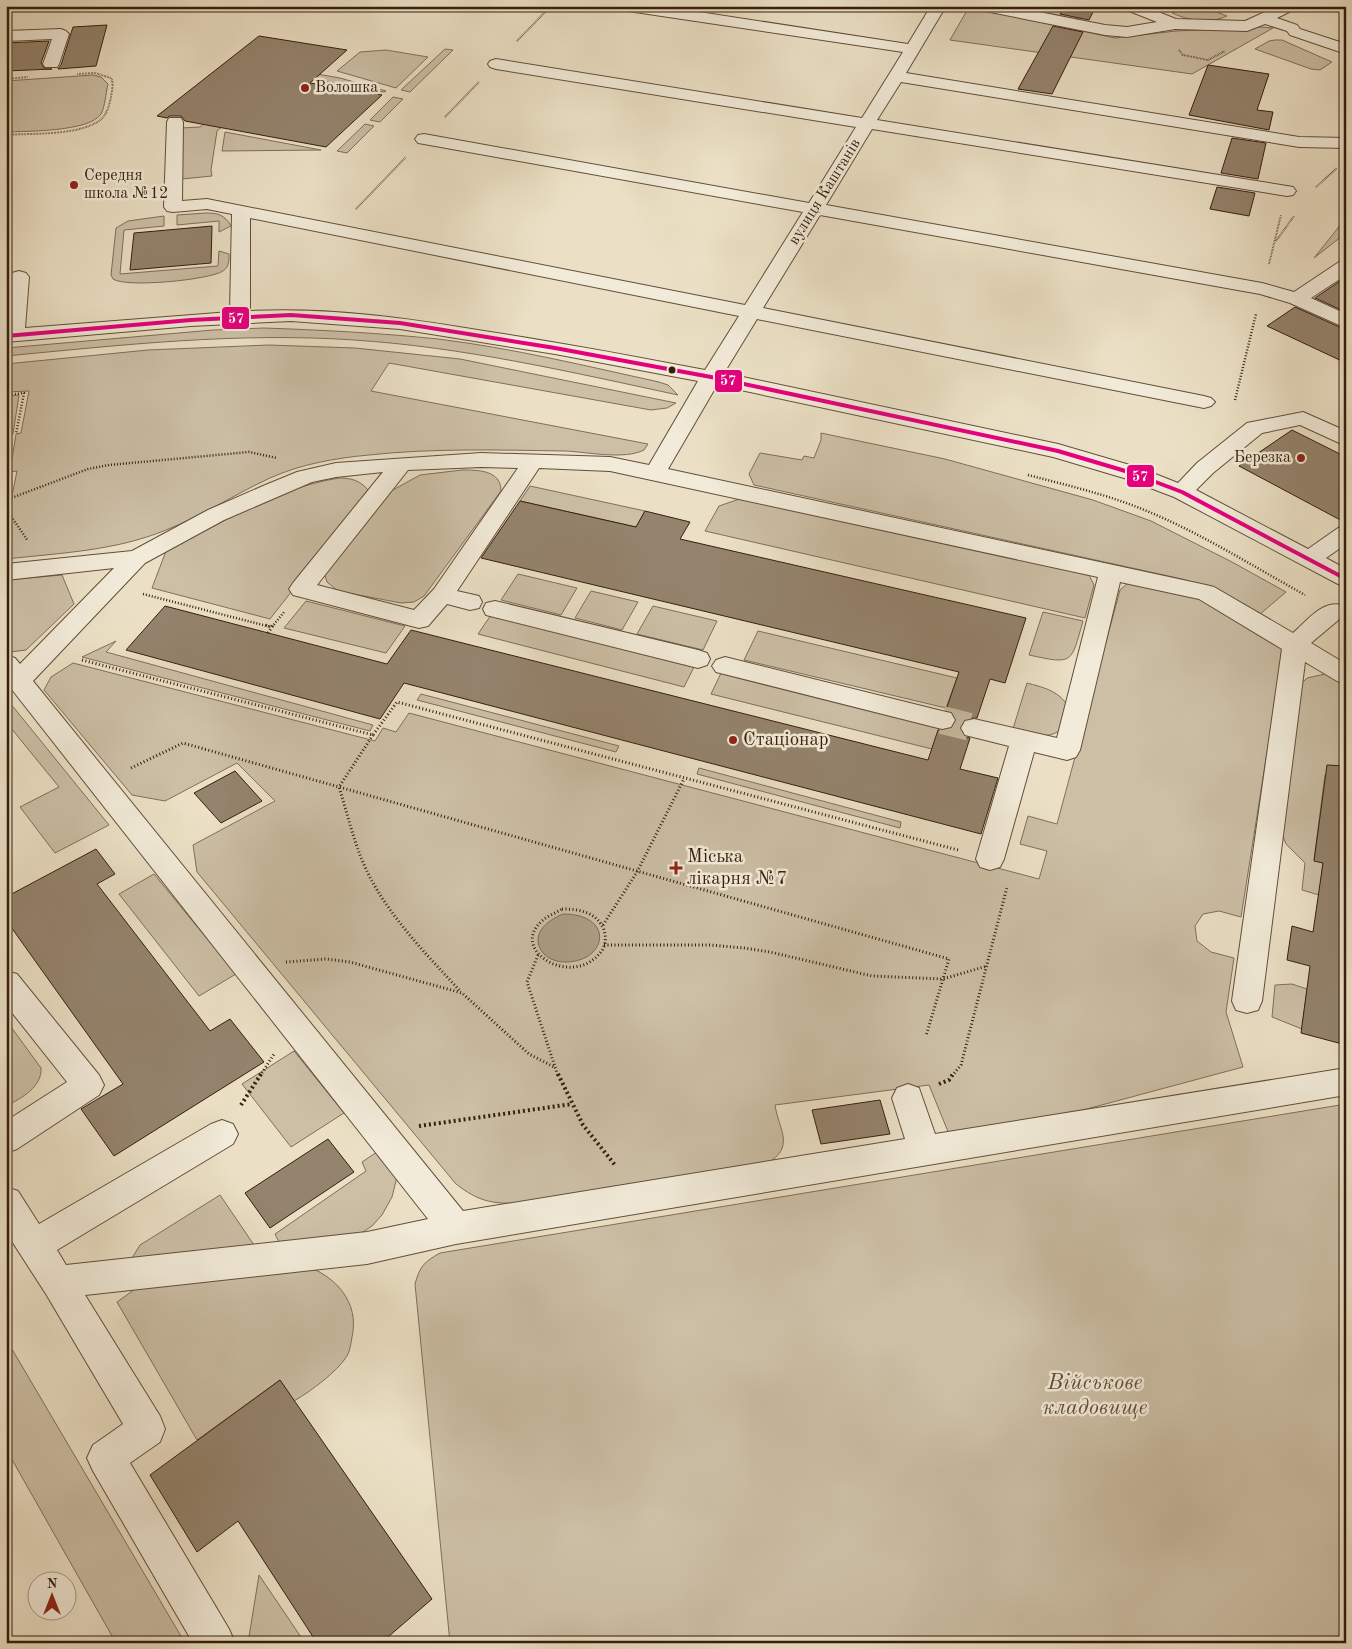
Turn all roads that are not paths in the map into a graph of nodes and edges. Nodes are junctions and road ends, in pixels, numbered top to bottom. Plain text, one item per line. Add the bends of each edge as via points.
1 (628, 6) edge
2 (939, 6) edge
3 (985, 6) edge
4 (1134, 8) dead end
5 (1284, 9) dead end
6 (1263, 18) junction
7 (1175, 24) junction
8 (6, 36) edge
9 (913, 49) junction
10 (1346, 49) edge
11 (51, 64) dead end
12 (496, 64) dead end
13 (896, 76) junction
14 (175, 122) dead end
15 (867, 124) junction
16 (424, 139) dead end
17 (1346, 143) edge
18 (1287, 191) dead end
19 (814, 210) junction
20 (240, 211) junction
21 (1346, 266) edge
22 (19, 277) dead end
23 (1297, 299) junction
24 (751, 312) junction
25 (240, 317) junction
26 (1346, 322) edge
27 (10, 336) edge
28 (712, 377) junction
29 (1204, 402) dead end
30 (1346, 440) edge
31 (532, 463) junction
32 (401, 464) junction
33 (655, 474) junction
34 (1182, 492) junction
35 (1346, 534) edge
36 (137, 558) junction
37 (1309, 559) junction
38 (6, 572) edge
39 (1111, 572) junction
40 (1346, 579) edge
41 (442, 595) junction
42 (470, 602) dead end
43 (496, 609) dead end
44 (1333, 611) dead end
45 (1295, 644) junction
46 (698, 659) dead end
47 (725, 666) dead end
48 (13, 672) edge
49 (1346, 675) edge
50 (942, 720) tunnel mouth
51 (974, 728) tunnel mouth
52 (1024, 740) junction
53 (990, 859) road end
54 (6, 983) edge
55 (1247, 1001) dead end
56 (1346, 1081) edge
57 (908, 1098) road end
58 (222, 1134) road end
59 (6, 1139) edge
60 (924, 1150) junction
61 (6, 1202) edge
62 (456, 1228) junction
63 (34, 1245) junction
64 (58, 1282) junction
65 (215, 1643) edge

1 - 9 street
2 - 9 street, вулиця Каштанів
3 - 7 street via 1105,30 1127,32
4 - 7 street
5 - 6 street
6 - 7 street via 1248,26
6 - 10 street
8 - 11 street via 61,34
9 - 13 street, вулиця Каштанів
12 - 15 street
13 - 15 street, вулиця Каштанів
13 - 17 street via 1299,142
14 - 20 street via 173,207 207,204
15 - 18 street
15 - 19 street, вулиця Каштанів
16 - 19 street
19 - 23 street via 1254,288
19 - 24 street, вулиця Каштанів
20 - 24 street
20 - 25 street
21 - 23 street
22 - 27 street
23 - 26 street
24 - 28 street, вулиця Каштанів
24 - 29 street
25 - 27 street
25 - 28 street via 291,315 400,323
28 - 33 street, вулиця Каштанів
28 - 34 street via 1058,451
30 - 34 street via 1303,418 1255,428 1205,468
31 - 32 street via 481,460
31 - 33 street via 610,464
31 - 41 street
32 - 36 street via 305,477 216,515
32 - 41 street via 302,589 419,620
33 - 39 street
34 - 37 street
35 - 37 street
36 - 38 street
36 - 48 street via 48,651
37 - 40 street
39 - 45 street via 1206,593
39 - 52 street via 1067,750
41 - 42 street
43 - 46 street
44 - 45 street
45 - 49 street
45 - 55 street
47 - 50 street
48 - 62 street
51 - 52 street
52 - 53 street
54 - 59 street via 88,1085
56 - 60 street
57 - 60 street
58 - 63 street
60 - 62 street
61 - 63 street
62 - 64 street via 367,1248
63 - 64 street
64 - 65 street via 147,1429 106,1458

